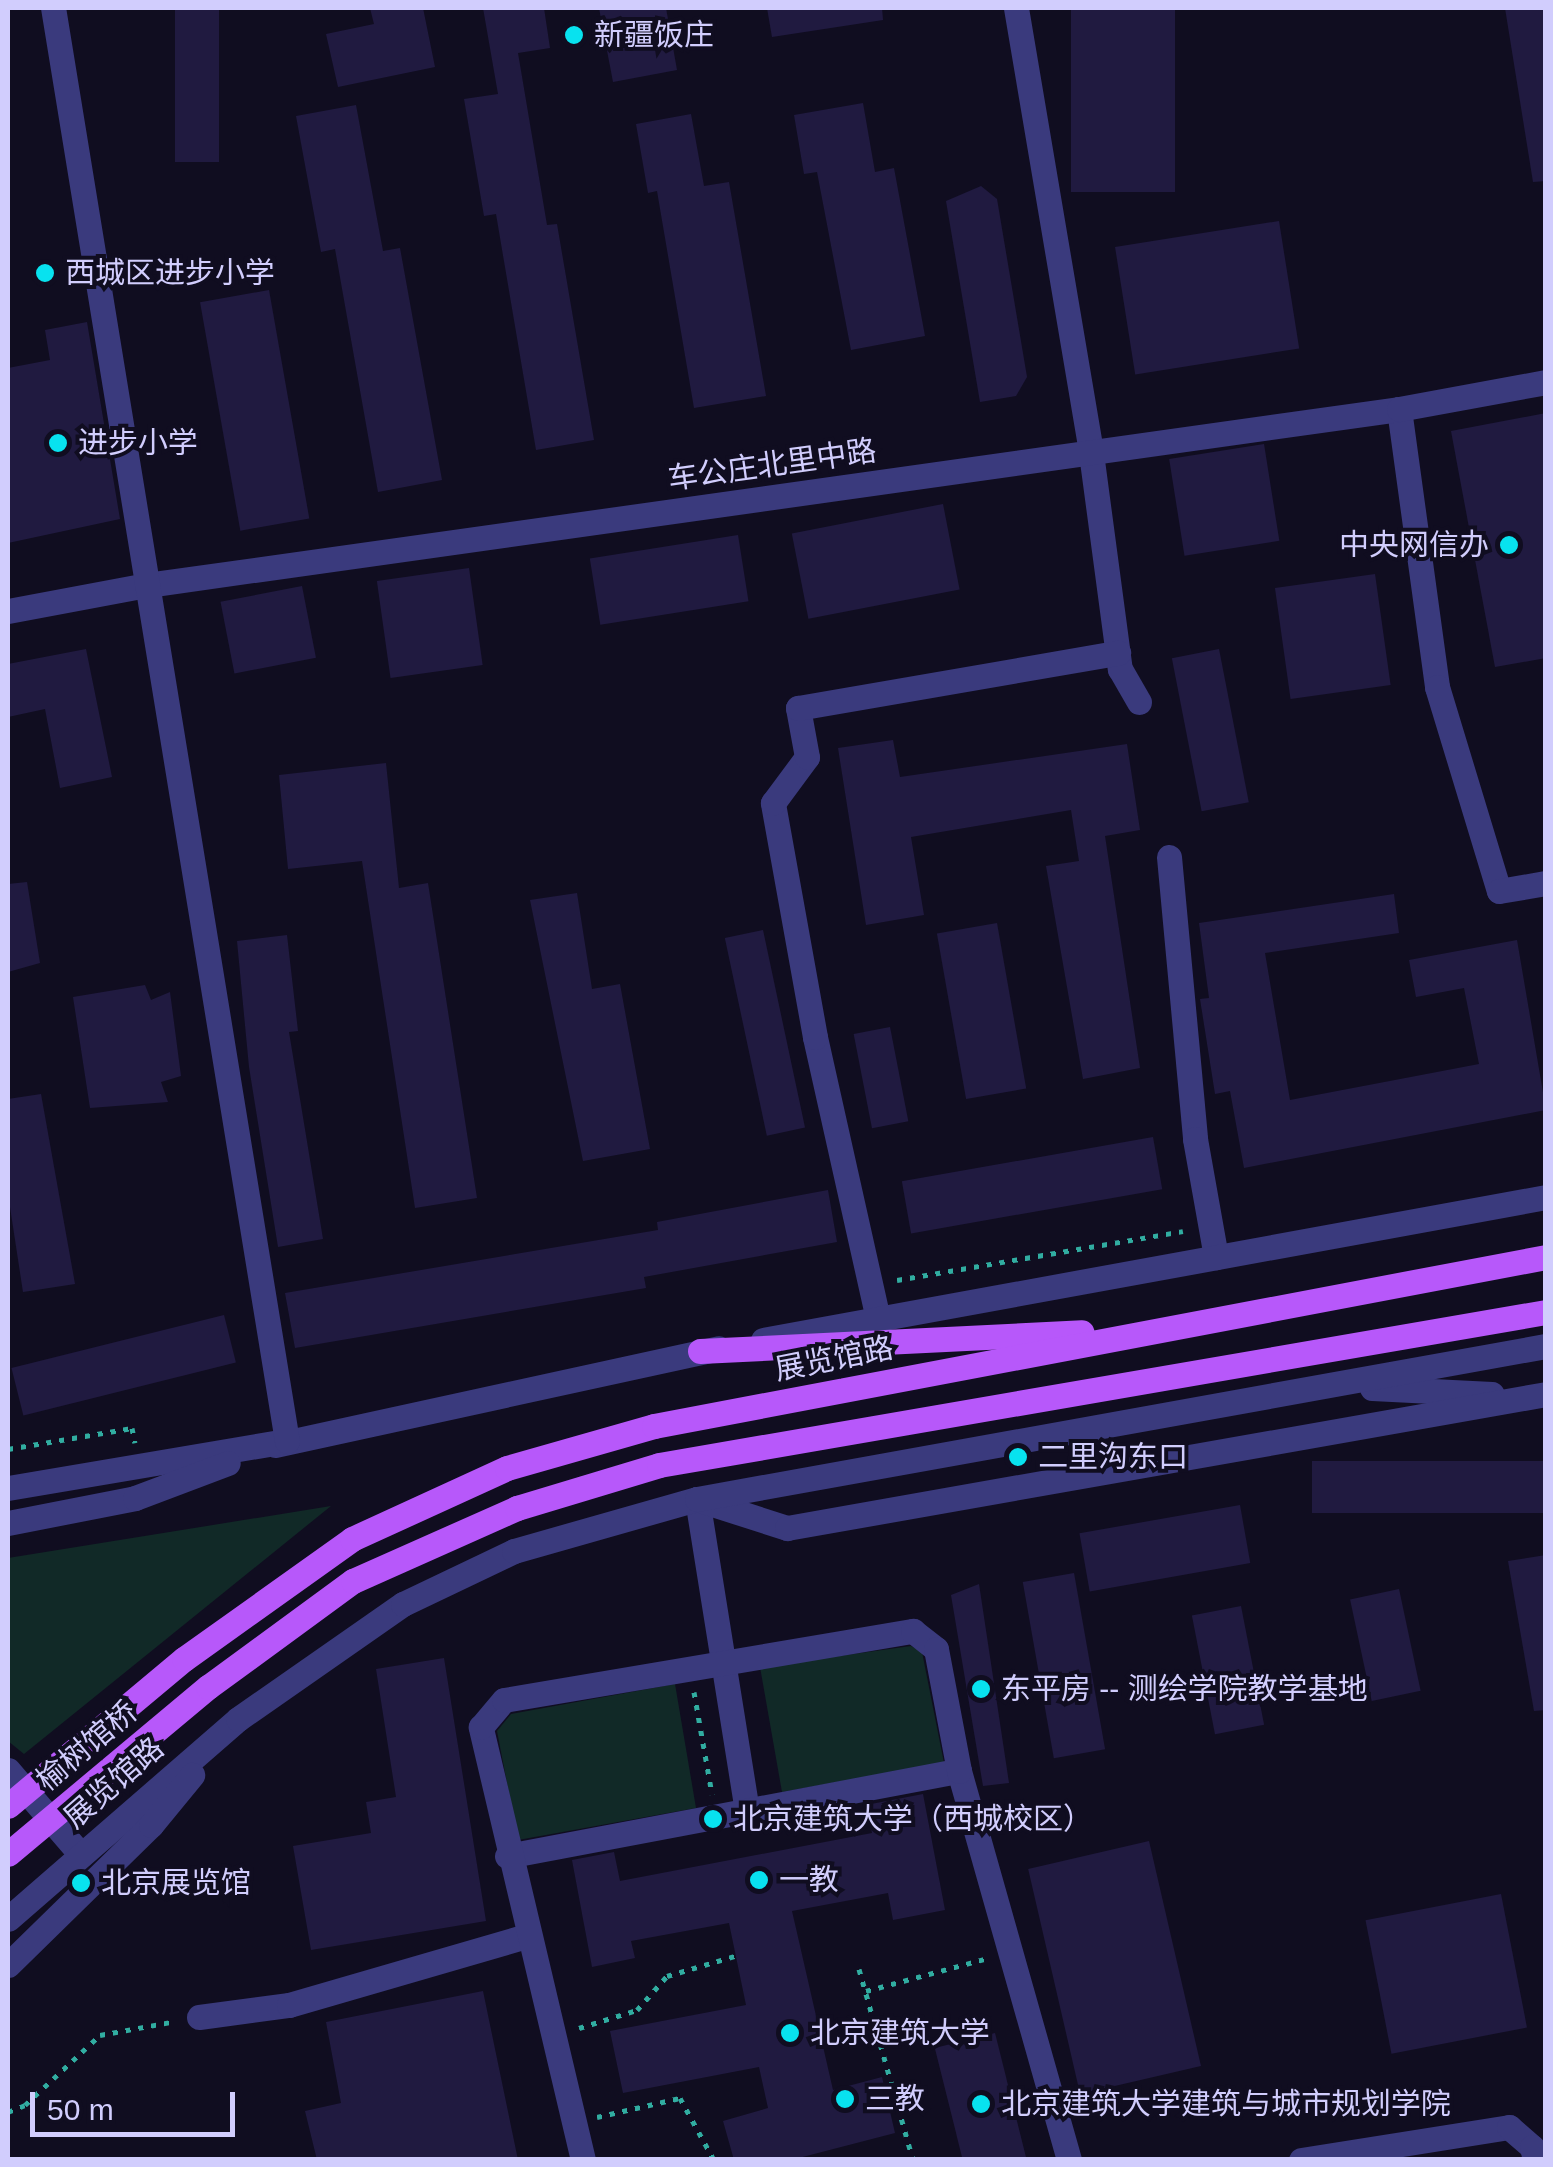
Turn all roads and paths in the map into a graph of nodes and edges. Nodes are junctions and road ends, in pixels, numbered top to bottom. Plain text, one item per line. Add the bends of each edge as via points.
1 (53, 8) edge
2 (1016, 8) edge
3 (1546, 382) edge
4 (1399, 409) junction
5 (1091, 453) junction
6 (148, 585) junction
7 (8, 611) edge
8 (1118, 653) junction
9 (1139, 702) dead end
10 (1168, 858) dead end
11 (1546, 883) edge
12 (1546, 1197) edge
13 (1183, 1231) dead end
14 (1216, 1257) junction
15 (1546, 1257) edge
16 (898, 1280) dead end
17 (1546, 1312) edge
18 (878, 1319) junction
19 (1192, 1325) junction
20 (1546, 1346) edge
21 (700, 1351) junction
22 (1327, 1386) junction
23 (1541, 1395) edge
24 (287, 1441) junction
25 (8, 1449) edge
26 (139, 1466) junction
27 (8, 1488) edge
28 (696, 1499) junction
29 (8, 1523) edge
30 (184, 1659) joint
31 (723, 1663) junction
32 (691, 1669) junction
33 (238, 1719) junction
34 (8, 1770) edge
35 (959, 1771) junction
36 (8, 1806) edge
37 (747, 1811) junction
38 (716, 1816) junction
39 (8, 1854) edge
40 (81, 1855) junction
41 (507, 1856) junction
42 (8, 1919) edge
43 (527, 1936) junction
44 (1010, 1952) junction
45 (735, 1956) dead end
46 (8, 1965) edge
47 (859, 1969) dead end
48 (866, 1991) junction
49 (199, 2017) joint
50 (552, 2036) junction
51 (8, 2112) edge
52 (573, 2123) junction
53 (912, 2159) edge
54 (583, 2160) edge
55 (714, 2160) edge
56 (1069, 2160) edge
57 (1301, 2160) edge
58 (1535, 2160) edge

1 - 6 street
2 - 5 street
3 - 4 street, 车公庄北里中路
4 - 5 street, 车公庄北里中路
4 - 11 street via 1437,687 1500,891
5 - 6 street, 车公庄北里中路
5 - 8 street
6 - 7 street, 车公庄北里中路
6 - 24 street
8 - 9 street
8 - 18 street via 798,708 807,757 773,803 814,1037
10 - 14 street via 1195,1140
12 - 14 street, 展览馆路
13 - 16 path
14 - 18 street, 展览馆路
15 - 19 main road, 展览馆路
17 - 39 main road, 榆树馆桥 via 659,1465 518,1508 353,1581 208,1687
18 - 21 street, 展览馆路
19 - 21 main road
19 - 30 main road, 展览馆路 via 654,1426 507,1468 352,1539
20 - 22 street, 展览馆路
21 - 24 street, 展览馆路
22 - 23 street
22 - 28 street, 展览馆路
23 - 28 street via 787,1528
24 - 26 street, 展览馆路
24 - 29 street, 展览馆路 via 135,1498
25 - 26 path via 132,1428
26 - 27 street, 展览馆路
28 - 31 street
28 - 33 street, 展览馆路 via 514,1552 403,1604
30 - 36 main road, 榆树馆桥
31 - 32 street
31 - 35 street via 913,1632 936,1648
31 - 37 street
32 - 38 path
32 - 41 street via 504,1700 481,1727
33 - 40 street, 展览馆路
33 - 46 street via 151,1825
34 - 40 street
35 - 37 street
35 - 44 street
37 - 38 street
38 - 41 street
40 - 42 street, 展览馆路
41 - 43 street
43 - 49 street via 289,2005
43 - 50 street
44 - 48 path
44 - 56 street
45 - 50 path via 667,1976 637,2010
47 - 48 path
48 - 53 path
49 - 51 path via 100,2034 25,2105
50 - 52 street
52 - 54 street
52 - 55 path via 680,2098
57 - 58 street via 1509,2127 1532,2147

